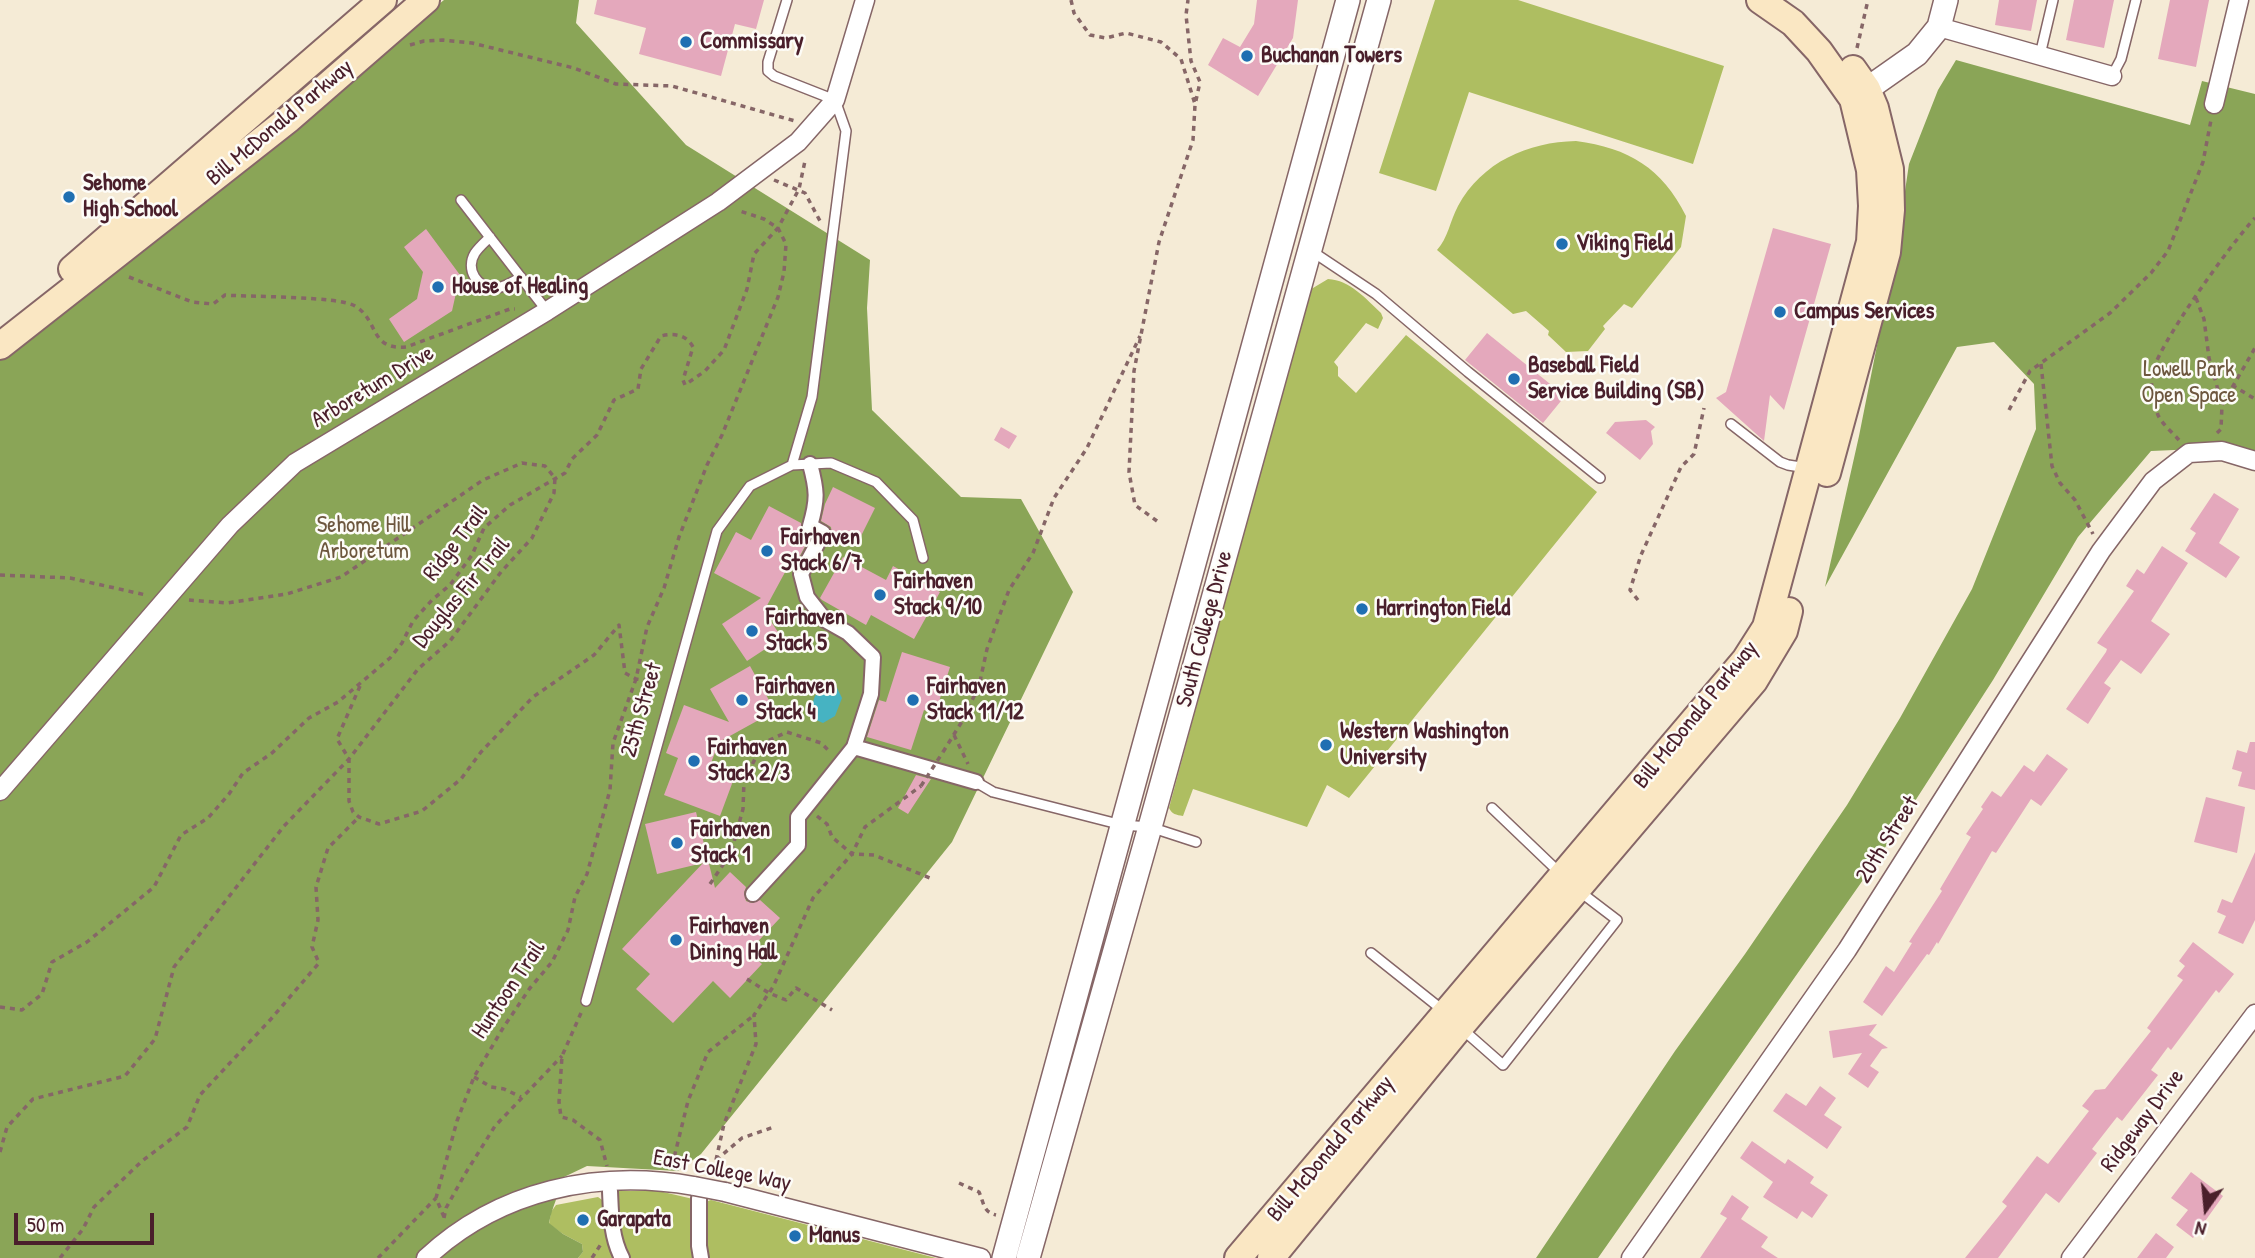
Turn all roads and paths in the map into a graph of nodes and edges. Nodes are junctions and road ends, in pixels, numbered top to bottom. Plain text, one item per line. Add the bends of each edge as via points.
1 (383, 0) edge
2 (426, 0) edge
3 (787, 0) edge
4 (865, 0) edge
5 (1071, 0) edge
6 (1188, 0) edge
7 (1348, 0) edge
8 (1379, 0) edge
9 (1760, 0) edge
10 (1784, 0) edge
11 (1868, 0) edge
12 (1946, 0) edge
13 (2053, 0) edge
14 (2136, 0) edge
15 (2239, 0) edge
16 (1938, 27) junction
17 (410, 45) dead end
18 (1857, 48) dead end
19 (2040, 55) junction
20 (2112, 76) joint
21 (1860, 94) junction
22 (835, 100) junction
23 (2214, 104) joint
24 (1195, 105) junction
25 (812, 126) junction
26 (761, 170) junction
27 (799, 189) junction
28 (461, 200) dead end
29 (718, 202) junction
30 (2255, 218) edge
31 (778, 228) junction
32 (490, 237) junction
33 (833, 243) junction
34 (1310, 250) junction
35 (129, 277) dead end
36 (521, 277) junction
37 (2196, 298) junction
38 (547, 311) junction
39 (1143, 331) junction
40 (2, 336) edge
41 (2255, 348) edge
42 (2041, 364) junction
43 (2232, 385) junction
44 (2255, 400) edge
45 (2222, 405) junction
46 (1703, 408) dead end
47 (2009, 410) dead end
48 (1731, 424) dead end
49 (2189, 453) junction
50 (2255, 461) edge
51 (810, 464) junction
52 (792, 465) junction
53 (1809, 469) junction
54 (555, 478) junction
55 (1600, 478) dead end
56 (1157, 521) dead end
57 (2101, 551) junction
58 (923, 558) dead end
59 (1, 577) edge
60 (166, 598) junction
61 (1639, 600) dead end
62 (636, 679) junction
63 (361, 682) junction
64 (675, 685) junction
65 (954, 735) junction
66 (855, 747) junction
67 (349, 759) junction
68 (841, 764) junction
69 (976, 782) junction
70 (0, 791) edge
71 (806, 807) junction
72 (1492, 808) dead end
73 (359, 817) junction
74 (1122, 825) junction
75 (1150, 827) junction
76 (1196, 842) dead end
77 (852, 854) junction
78 (929, 878) dead end
79 (1570, 882) junction
80 (710, 884) dead end
81 (753, 894) dead end
82 (1371, 953) dead end
83 (747, 979) dead end
84 (769, 993) junction
85 (586, 1001) joint
86 (0, 1007) edge
87 (832, 1010) dead end
88 (2255, 1014) edge
89 (754, 1015) junction
90 (1453, 1020) junction
91 (562, 1056) junction
92 (474, 1077) junction
93 (521, 1097) junction
94 (774, 1127) dead end
95 (0, 1152) edge
96 (608, 1168) dead end
97 (670, 1181) junction
98 (959, 1183) dead end
99 (610, 1192) dead end
100 (697, 1192) junction
101 (436, 1198) junction
102 (998, 1216) dead end
103 (444, 1217) junction
104 (445, 1241) junction
105 (60, 1258) edge
106 (378, 1258) edge
107 (426, 1258) edge
108 (622, 1258) edge
109 (701, 1258) edge
110 (981, 1258) edge
111 (1004, 1258) edge
112 (1028, 1258) edge
113 (1238, 1258) edge
114 (1271, 1258) edge
115 (1631, 1258) edge
116 (2071, 1258) edge

1 - 40 main road, Bill McDonald Parkway
2 - 40 main road, Bill McDonald Parkway via 289,119
3 - 22 lane via 768,71
4 - 22 street
5 - 24 path via 1074,13 1090,35 1106,38 1126,33 1161,42 1181,59
6 - 24 path via 1191,61 1200,82
7 - 74 street, South College Drive
8 - 34 street, South College Drive
9 - 21 main road, Bill McDonald Parkway via 1793,23
10 - 21 main road, Bill McDonald Parkway via 1832,41
11 - 18 path
12 - 16 street
13 - 19 lane
14 - 20 lane
15 - 23 street
16 - 19 street
16 - 21 street via 1917,54
17 - 25 path via 443,40 472,43 573,68 616,84 672,86
19 - 20 street
21 - 53 main road, Bill McDonald Parkway via 1870,170 1870,242
21 - 79 main road, Bill McDonald Parkway via 1875,108 1890,169 1887,252 1784,631 1754,681
22 - 25 street, Arboretum Drive
22 - 33 lane via 846,131
23 - 42 path via 2203,162 2168,251 2110,313
24 - 39 path via 1194,140 1159,242
25 - 26 street, Arboretum Drive via 799,142
25 - 27 path, Ridge Trail
26 - 27 path via 779,183
26 - 29 street, Arboretum Drive
27 - 31 path, Ridge Trail
27 - 33 path
28 - 32 lane
29 - 31 path
29 - 38 street, Arboretum Drive
30 - 37 path
31 - 54 path, Ridge Trail via 754,254 747,289 724,350 685,385 693,347 690,341 672,333 660,337 641,369 638,389 614,400 597,435
31 - 62 path, Huntoon Trail via 786,244 778,297 679,537 647,627
32 - 36 lane
32 - 36 lane via 474,255 471,268 475,279 496,288
33 - 52 lane via 812,397
34 - 55 lane via 1376,294
34 - 75 street, South College Drive
35 - 38 path via 192,302 213,304 225,295 344,302 363,313 384,344 395,348 510,309
36 - 38 lane
37 - 45 path
37 - 49 path via 2165,344 2151,377 2158,415
38 - 60 street, Arboretum Drive via 295,463 230,525
39 - 56 path via 1134,371 1129,472 1135,505
39 - 65 path via 1087,448 1054,498 1033,554 1009,590 979,686
41 - 43 path
42 - 47 path via 2030,372
42 - 57 path via 2052,466
43 - 44 path
43 - 45 path
45 - 49 path via 2221,429
46 - 61 path via 1694,454 1681,467 1641,555 1630,590
48 - 53 lane via 1780,462
49 - 50 street via 2222,451
49 - 57 street, 20th Street via 2153,481
51 - 52 lane, 25th Street
51 - 58 lane, 25th Street via 831,463 876,482 913,520
51 - 66 street via 817,501 810,526 823,533 801,574 807,597 825,620 848,633 873,657 871,694
52 - 64 lane, 25th Street via 750,486 717,531
53 - 79 main road, Bill McDonald Parkway via 1766,627
54 - 60 path via 545,466 522,463 493,475 341,577 287,594 227,603
54 - 63 path, Ridge Trail via 510,505 484,528 472,555 450,584 413,621 390,658
54 - 67 path, Douglas Fir Trail via 554,493 532,538 450,641 418,669
57 - 115 street, 20th Street via 1847,950
59 - 60 path via 70,578
60 - 70 street, Arboretum Drive
62 - 64 path
62 - 73 path via 625,673 619,625 594,655 533,697 461,779 422,811 379,824
62 - 92 path, Huntoon Trail via 612,743 610,790 568,930 552,962 503,1027
63 - 67 path via 337,739
63 - 86 path, Ridge Trail via 243,773 208,818 181,835 154,887 87,942 52,962 42,994 22,1010
64 - 85 lane, 25th Street
65 - 69 path
65 - 77 path, bridge via 921,786 865,827
66 - 68 street
66 - 69 street
67 - 73 path via 349,801
67 - 95 path, Douglas Fir Trail via 284,826 174,967 155,1039 125,1076 33,1099 7,1127
68 - 71 street
68 - 80 path via 821,743 787,732 763,743 744,781 743,809 731,853
69 - 74 lane via 993,792
71 - 77 path
71 - 81 street via 798,817 798,845
72 - 79 lane
73 - 105 path via 328,848 316,887 318,920 312,947 319,963 200,1095 187,1127 142,1161 94,1207
74 - 75 lane
74 - 111 street, South College Drive
75 - 76 lane
75 - 112 street, South College Drive
77 - 78 path via 874,855
77 - 84 path via 813,898
79 - 90 main road, Bill McDonald Parkway
79 - 90 lane via 1617,920 1503,1065
82 - 90 lane
83 - 84 path
84 - 87 path via 786,1000 796,988
84 - 89 path
85 - 91 path
88 - 116 street, Ridgeway Drive
89 - 94 path via 756,1044 724,1124 716,1160 742,1138
89 - 97 path via 708,1052 684,1114
90 - 113 main road, Bill McDonald Parkway
90 - 114 main road, Bill McDonald Parkway
91 - 93 path
91 - 96 path via 561,1117 573,1120 600,1140
92 - 93 path
92 - 101 path, Huntoon Trail
93 - 103 path via 495,1126
97 - 100 street, East College Way
97 - 104 street, East College Way via 608,1180 549,1189 494,1211
98 - 102 path via 979,1192 988,1213
99 - 108 street via 612,1228
100 - 109 street
100 - 110 street, East College Way, bridge via 725,1192
101 - 103 path
101 - 106 path, Huntoon Trail
103 - 104 path
104 - 107 street, East College Way

